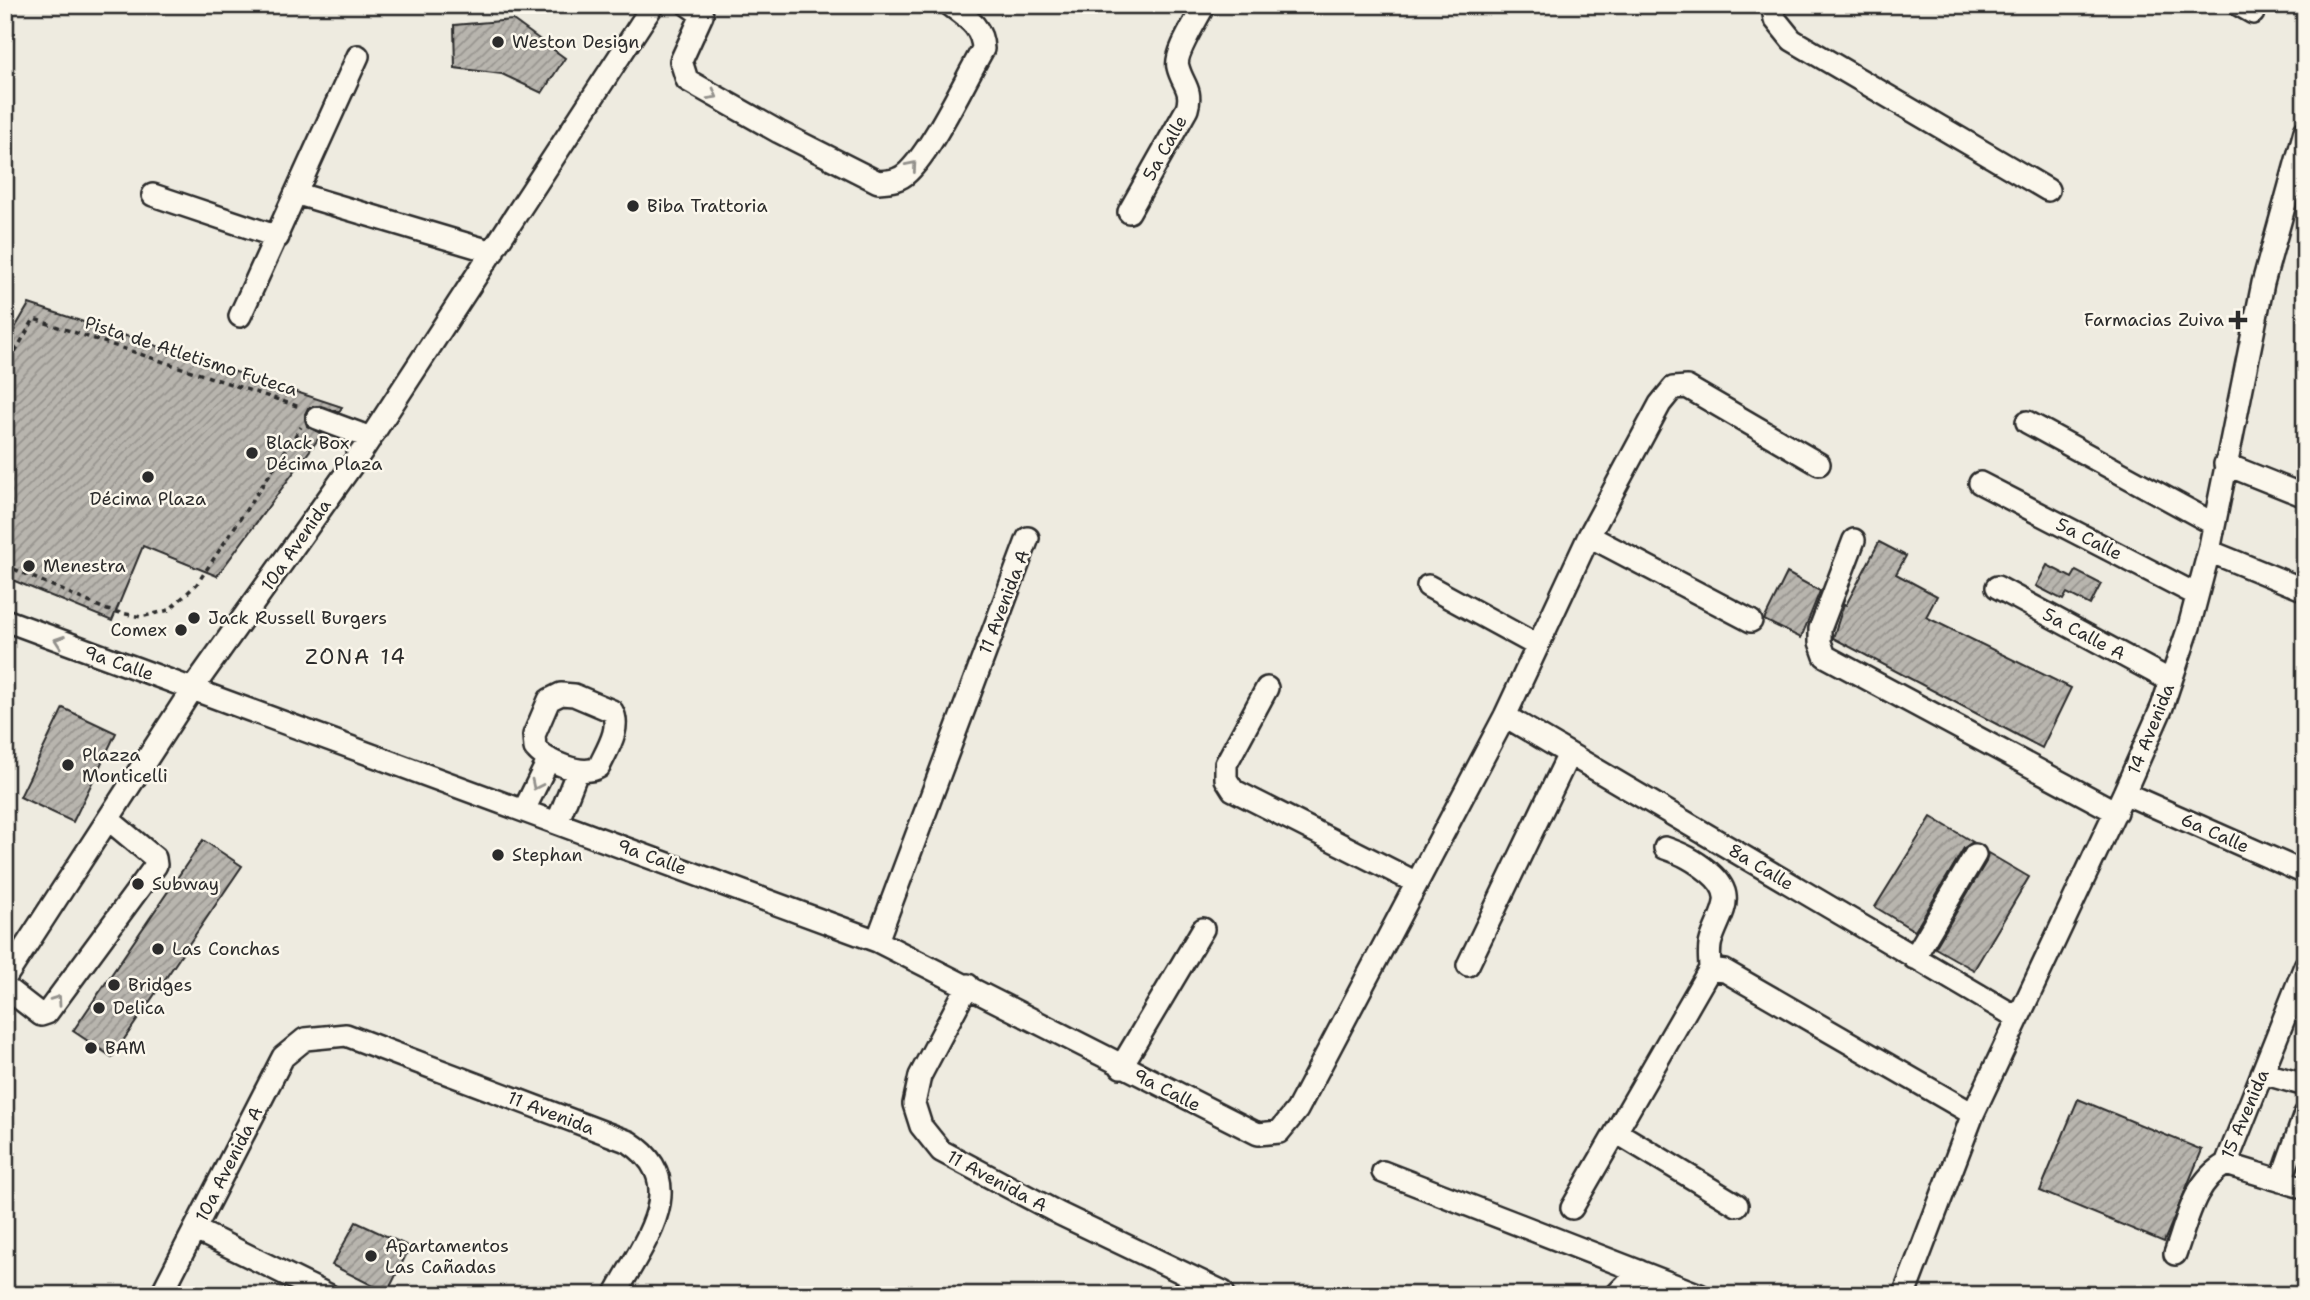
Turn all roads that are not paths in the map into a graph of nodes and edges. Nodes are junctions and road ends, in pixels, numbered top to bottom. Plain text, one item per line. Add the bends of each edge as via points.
1 (653, 5) edge
2 (950, 5) edge
3 (1204, 5) edge
4 (1772, 5) edge
5 (699, 9) edge
6 (358, 56) dead end
7 (2303, 141) edge
8 (2048, 190) dead end
9 (298, 194) junction
10 (153, 195) dead end
11 (1129, 212) dead end
12 (278, 237) junction
13 (493, 252) junction
14 (240, 316) dead end
15 (311, 417) road end
16 (2027, 422) dead end
17 (370, 448) junction
18 (1819, 464) dead end
19 (2225, 464) junction
20 (1980, 484) dead end
21 (2305, 496) edge
22 (2214, 524) junction
23 (1589, 536) junction
24 (1028, 538) dead end
25 (1854, 540) dead end
26 (2209, 551) junction
27 (1428, 586) dead end
28 (1997, 587) dead end
29 (2305, 590) edge
30 (2197, 595) junction
31 (5, 620) edge
32 (1751, 621) dead end
33 (1538, 646) junction
34 (2171, 681) junction
35 (193, 688) junction
36 (1267, 688) dead end
37 (1505, 716) junction
38 (1569, 754) junction
39 (549, 759) junction
40 (578, 770) junction
41 (2120, 802) junction
42 (524, 810) junction
43 (108, 819) junction
44 (557, 822) junction
45 (1665, 848) dead end
46 (1975, 855) dead end
47 (2305, 873) edge
48 (1415, 882) junction
49 (1203, 929) dead end
50 (877, 941) junction
51 (1914, 958) junction
52 (1468, 965) dead end
53 (2305, 965) edge
54 (1710, 969) junction
55 (5, 978) edge
56 (968, 985) junction
57 (5, 987) edge
58 (2018, 1018) junction
59 (306, 1039) joint
60 (1121, 1067) junction
61 (2262, 1073) junction
62 (2305, 1085) edge
63 (1973, 1114) junction
64 (2305, 1114) edge
65 (1616, 1132) junction
66 (2226, 1164) junction
67 (1383, 1172) dead end
68 (2281, 1181) junction
69 (2305, 1188) edge
70 (1737, 1205) dead end
71 (1572, 1208) dead end
72 (195, 1230) junction
73 (2175, 1254) dead end
74 (1639, 1271) junction
75 (1660, 1289) edge
76 (1223, 1292) dead end
77 (1692, 1293) edge
78 (161, 1295) edge
79 (328, 1295) edge
80 (615, 1295) edge
81 (1616, 1295) edge
82 (1904, 1295) edge

1 - 13 street, 10a Avenida
5 -> 2 street via 681,61 687,80 878,182 895,181 908,173 983,49 978,27
3 - 11 street, 5a Calle via 1177,65 1188,87 1187,108
4 - 8 street via 1774,19 1792,40
6 - 9 street
7 - 19 street, 14 Avenida via 2263,283
9 - 12 street
9 - 13 street
10 - 12 street
12 - 14 street
13 - 17 street, 10a Avenida
15 - 17 street
16 - 22 street
17 - 35 street, 10a Avenida
18 - 23 street via 1687,387 1673,388
19 - 21 street
19 - 22 street, 14 Avenida
20 - 30 street, 5a Calle
22 - 26 street, 14 Avenida
23 - 32 street
23 - 33 street
24 - 50 street, 11 Avenida A
25 - 41 street, 6a Calle via 1820,629 1825,656
26 - 29 street
26 - 30 street, 14 Avenida
27 - 33 street
28 - 34 street, 5a Calle A
30 - 34 street, 14 Avenida
35 -> 31 street, 9a Calle
33 - 37 street
34 - 41 street, 14 Avenida
35 - 42 street, 9a Calle
35 - 43 street, 10a Avenida
36 - 48 street via 1226,764 1226,779 1233,790
37 - 38 street, 8a Calle
37 - 48 street
38 - 51 street, 8a Calle
38 - 52 street
39 - 40 street
39 - 40 street via 535,748 534,735 549,700 561,694 574,695 616,717 599,767
39 -> 42 street
40 - 44 street
41 - 47 street, 6a Calle
41 - 58 street, 14 Avenida
42 - 44 street, 9a Calle
43 - 55 street, 10a Avenida
57 -> 43 street via 41,1015 47,1013 156,865 155,858
44 - 50 street, 9a Calle
45 - 54 street via 1688,856 1718,880 1726,894 1709,944
46 - 51 street
48 - 60 street, 9a Calle via 1297,1110 1279,1132 1258,1134 1236,1125
49 - 60 street
50 - 56 street, 9a Calle
51 - 58 street, 8a Calle
53 - 61 street, 15 Avenida
54 - 63 street via 1725,971
54 - 65 street
56 - 60 street, 9a Calle
56 - 76 street, 11 Avenida A via 920,1076 914,1104 921,1126 941,1152
58 - 63 street, 14 Avenida
59 - 72 street, 10a Avenida A via 283,1057
59 - 80 street, 11 Avenida via 346,1035 645,1152 663,1188 659,1209
61 - 62 street
61 - 66 street, 15 Avenida
63 - 82 street, 14 Avenida
64 - 68 street
65 - 70 street
65 - 71 street
66 - 68 street
66 - 73 street, 15 Avenida via 2209,1173
67 - 74 street
68 - 69 street
72 - 78 street, 10a Avenida A
72 - 79 street
74 - 75 street
74 - 81 street
75 - 77 street

